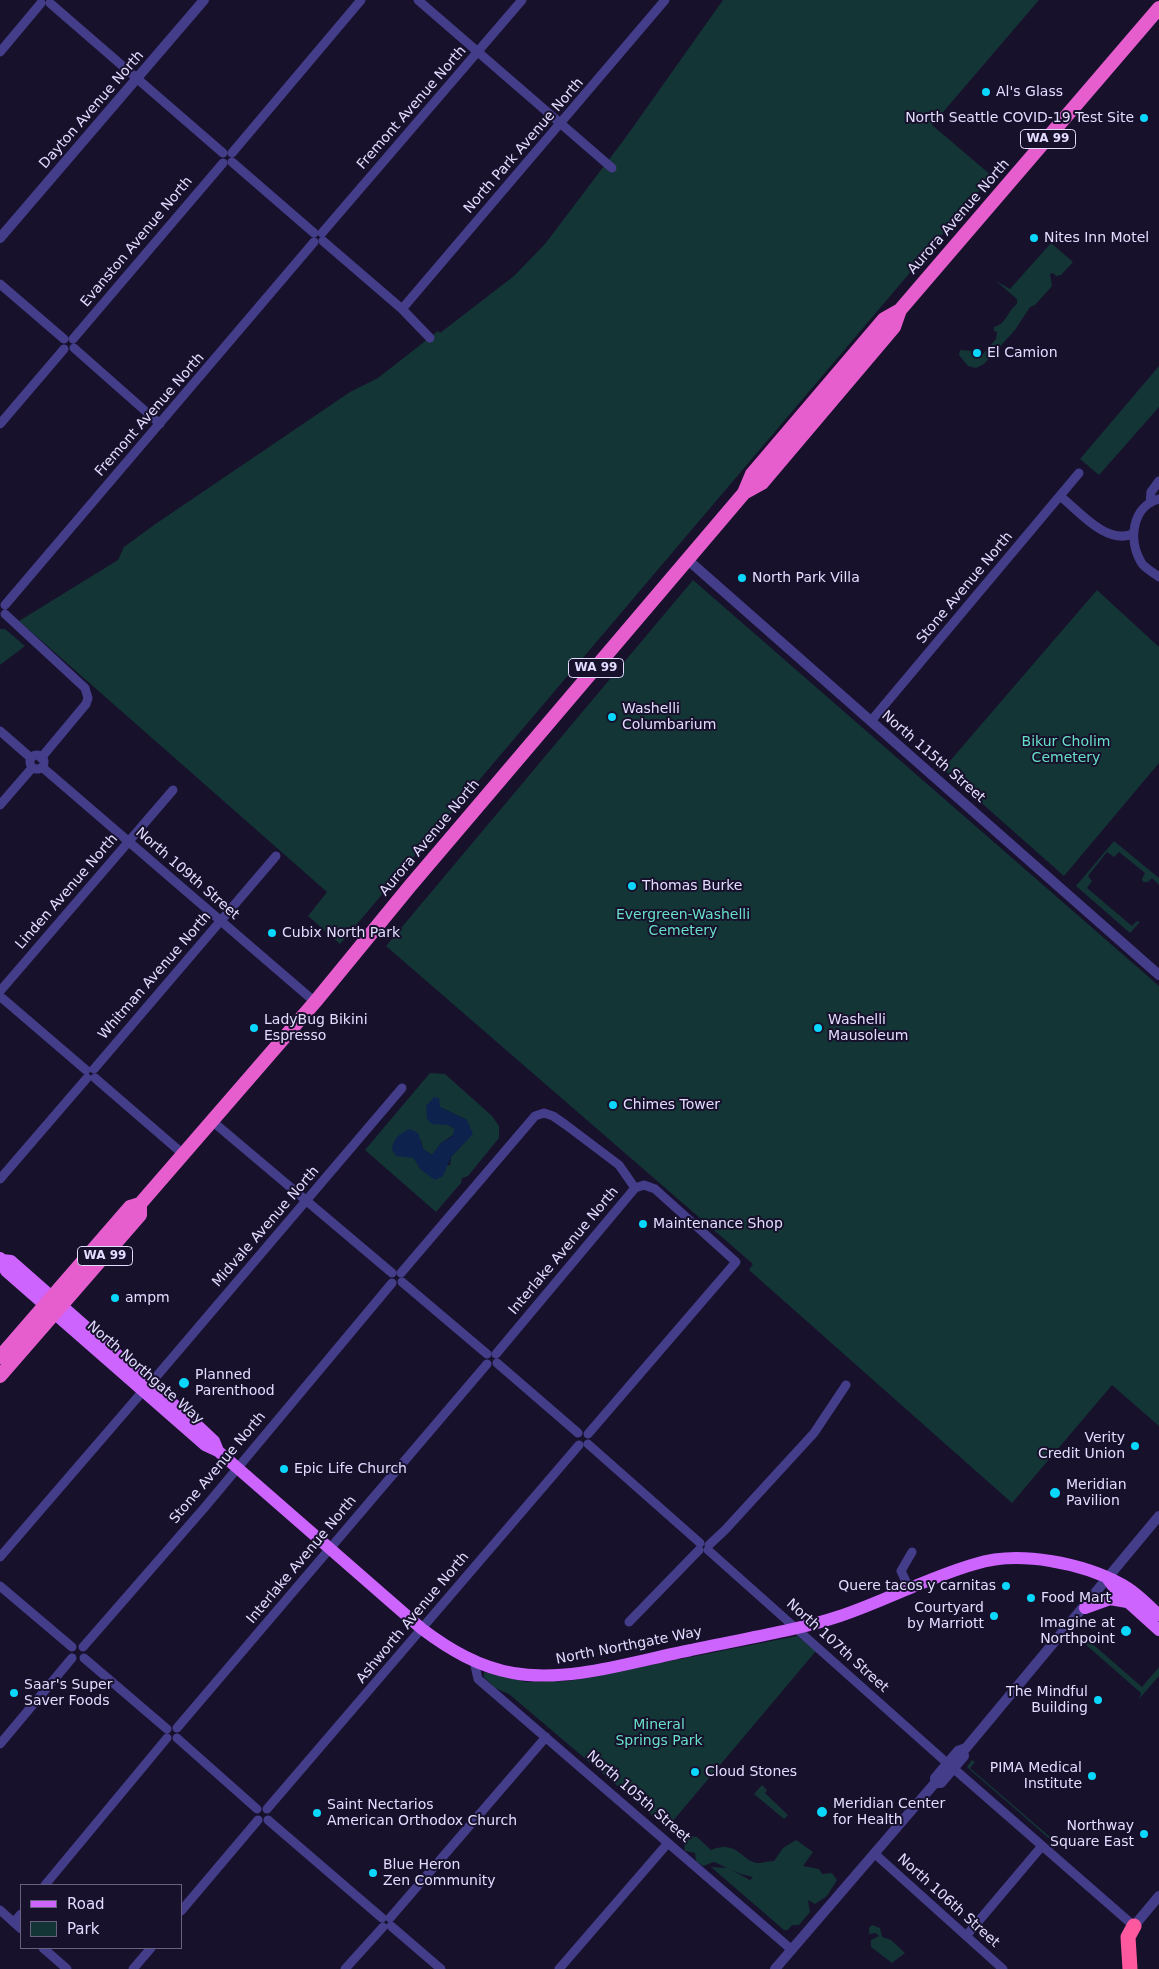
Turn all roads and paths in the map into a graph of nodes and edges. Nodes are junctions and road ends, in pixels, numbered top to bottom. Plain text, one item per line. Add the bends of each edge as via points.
1 (204, 0) edge
2 (361, 0) edge
3 (418, 0) edge
4 (522, 0) edge
5 (665, 0) edge
6 (46, 1) edge
7 (1159, 8) edge
8 (0, 52) edge
9 (478, 52) junction
10 (138, 78) junction
11 (561, 124) junction
12 (227, 158) junction
13 (612, 168) dead end
14 (318, 237) junction
15 (0, 238) edge
16 (0, 284) edge
17 (402, 309) junction
18 (430, 338) dead end
19 (69, 344) junction
20 (0, 424) edge
21 (160, 424) junction
22 (1079, 474) dead end
23 (1159, 481) edge
24 (1060, 496) junction
25 (1159, 500) edge
26 (1150, 503) junction
27 (1133, 534) junction
28 (688, 560) junction
29 (1159, 576) edge
30 (2, 610) edge
31 (871, 720) junction
32 (0, 732) edge
33 (31, 758) junction
34 (42, 762) junction
35 (32, 768) junction
36 (174, 790) dead end
37 (0, 805) edge
38 (129, 842) junction
39 (276, 856) dead end
40 (221, 922) junction
41 (1159, 975) edge
42 (1, 994) edge
43 (315, 1002) junction
44 (90, 1074) junction
45 (402, 1088) dead end
46 (212, 1121) junction
47 (183, 1154) junction
48 (0, 1179) edge
49 (635, 1188) junction
50 (307, 1200) junction
51 (1, 1259) edge
52 (397, 1278) junction
53 (54, 1306) junction
54 (0, 1358) edge
55 (492, 1359) junction
56 (0, 1376) edge
57 (846, 1385) dead end
58 (146, 1387) junction
59 (583, 1434) junction
60 (588, 1444) junction
61 (578, 1445) junction
62 (238, 1468) junction
63 (1159, 1516) edge
64 (704, 1547) junction
65 (330, 1549) junction
66 (912, 1552) dead end
67 (0, 1557) edge
68 (1107, 1578) junction
69 (0, 1586) edge
70 (910, 1590) junction
71 (1127, 1602) junction
72 (1085, 1608) junction
73 (1159, 1615) edge
74 (629, 1622) dead end
75 (1159, 1622) edge
76 (796, 1628) junction
77 (422, 1629) junction
78 (1159, 1630) edge
79 (72, 1647) junction
80 (83, 1647) junction
81 (72, 1658) junction
82 (84, 1658) junction
83 (474, 1661) junction
84 (172, 1733) junction
85 (546, 1737) junction
86 (0, 1744) edge
87 (950, 1766) junction
88 (257, 1809) junction
89 (267, 1809) junction
90 (258, 1820) junction
91 (268, 1820) junction
92 (668, 1843) junction
93 (1042, 1846) junction
94 (875, 1854) junction
95 (46, 1884) edge
96 (1159, 1896) edge
97 (0, 1910) edge
98 (182, 1910) edge
99 (20, 1915) edge
100 (14, 1922) junction
101 (387, 1922) junction
102 (1134, 1926) junction
103 (20, 1928) edge
104 (966, 1936) junction
105 (44, 1949) edge
106 (150, 1949) edge
107 (792, 1950) junction
108 (67, 1969) edge
109 (133, 1969) edge
110 (345, 1969) edge
111 (441, 1969) edge
112 (558, 1969) edge
113 (775, 1969) edge
114 (1003, 1969) edge
115 (1130, 1969) edge

1 - 10 street, Dayton Avenue North
2 - 12 street, Evanston Avenue North
3 - 9 street
4 - 9 street, Fremont Avenue North
5 - 11 street, North Park Avenue North
6 - 8 street
6 - 10 street
7 - 28 highway, Aurora Avenue North / WA 99 via 900,310 894,327 762,483 744,493
9 - 11 street
9 - 14 street, Fremont Avenue North
10 - 12 street
10 - 15 street, Dayton Avenue North
11 - 13 street
11 - 17 street, North Park Avenue North
12 - 14 street
12 - 19 street, Evanston Avenue North
14 - 17 street
14 - 21 street, Fremont Avenue North
16 - 19 street
17 - 18 street
19 - 20 street, Evanston Avenue North
19 - 21 street
21 - 30 street, Fremont Avenue North
22 - 24 street, Stone Avenue North
23 - 26 street via 1150,492
24 - 27 street via 1109,534 1122,538
24 - 31 street, Stone Avenue North
25 - 26 street
26 - 27 street via 1136,519
27 - 29 street via 1141,562
28 - 31 street, North 115th Street
28 - 43 highway, Aurora Avenue North / WA 99
30 - 34 street via 85,688 88,698
31 - 41 street, North 115th Street
32 - 33 street
33 - 34 street via 36,756
33 - 35 street
34 - 35 street via 38,769
34 - 38 street, North 109th Street
35 - 37 street
36 - 38 street, Linden Avenue North
38 - 40 street, North 109th Street
38 - 42 street, Linden Avenue North
39 - 40 street, Whitman Avenue North
40 - 43 street, North 109th Street
40 - 44 street, Whitman Avenue North
42 - 44 street
43 - 46 highway, Aurora Avenue North / WA 99
44 - 47 street
44 - 48 street, Whitman Avenue North
45 - 50 street, Midvale Avenue North
46 - 47 highway, Aurora Avenue North / WA 99
46 - 50 street
47 - 53 highway, Aurora Avenue North / WA 99 via 140,1204 140,1214
49 - 52 street, Stone Avenue North via 619,1165 566,1125 544,1113 535,1116
49 - 55 street, Interlake Avenue North
49 - 59 street via 644,1185 655,1189 736,1262
50 - 52 street
50 - 58 street, Midvale Avenue North
51 - 53 main road via 6,1271
52 - 55 street
52 - 62 street, Stone Avenue North
53 - 54 highway, Aurora Avenue North / WA 99
53 - 56 highway, Aurora Avenue North / WA 99
53 - 58 main road, North Northgate Way
55 - 59 street
55 - 65 street, Interlake Avenue North
57 - 64 street via 814,1433 725,1530
58 - 62 main road, North Northgate Way via 214,1440 218,1451
58 - 67 street, Midvale Avenue North
59 - 60 street via 590,1439
59 - 61 street via 576,1440
60 - 61 street
60 - 64 street, North 107th Street
61 - 77 street, Ashworth Avenue North
62 - 65 main road, North Northgate Way
62 - 80 street, Stone Avenue North
63 - 68 street
64 - 74 street
64 - 76 street, North 107th Street
65 - 77 main road, North Northgate Way
65 - 84 street, Interlake Avenue North
66 - 70 street via 901,1571
68 - 70 main road, North Northgate Way via 1052,1561 1006,1558 976,1563
68 - 71 main road
68 - 72 street
68 - 73 main road, North Northgate Way via 1124,1586
68 - 75 main road
69 - 79 street
70 - 76 main road, North Northgate Way via 840,1616
71 - 72 main road via 1110,1599
71 - 78 main road
72 - 87 street via 963,1751 964,1756
76 - 83 main road, North Northgate Way via 568,1674 540,1676 513,1673
76 - 87 street, North 107th Street
77 - 83 main road, North Northgate Way via 448,1648
77 - 89 street, Ashworth Avenue North
79 - 80 street
79 - 81 street
80 - 82 street via 86,1652
81 - 82 street
81 - 86 street
82 - 84 street
83 - 85 street, North 105th Street via 478,1679
84 - 88 street
84 - 95 street, Interlake Avenue North
85 - 92 street, North 105th Street
85 - 101 street
87 - 93 street, North 107th Street
87 - 94 street via 940,1783 935,1783
88 - 89 street
88 - 90 street
89 - 91 street via 270,1814
90 - 91 street
90 - 98 street
91 - 101 street
92 - 107 street, North 105th Street
92 - 112 street
93 - 102 street, North 107th Street
93 - 104 street
94 - 104 street, North 106th Street
94 - 107 street
96 - 102 street
97 - 100 street
99 - 100 street
100 - 103 street
101 - 110 street
101 - 111 street
102 - 115 highway via 1128,1937
104 - 114 street, North 106th Street
105 - 108 street
106 - 109 street
107 - 113 street

